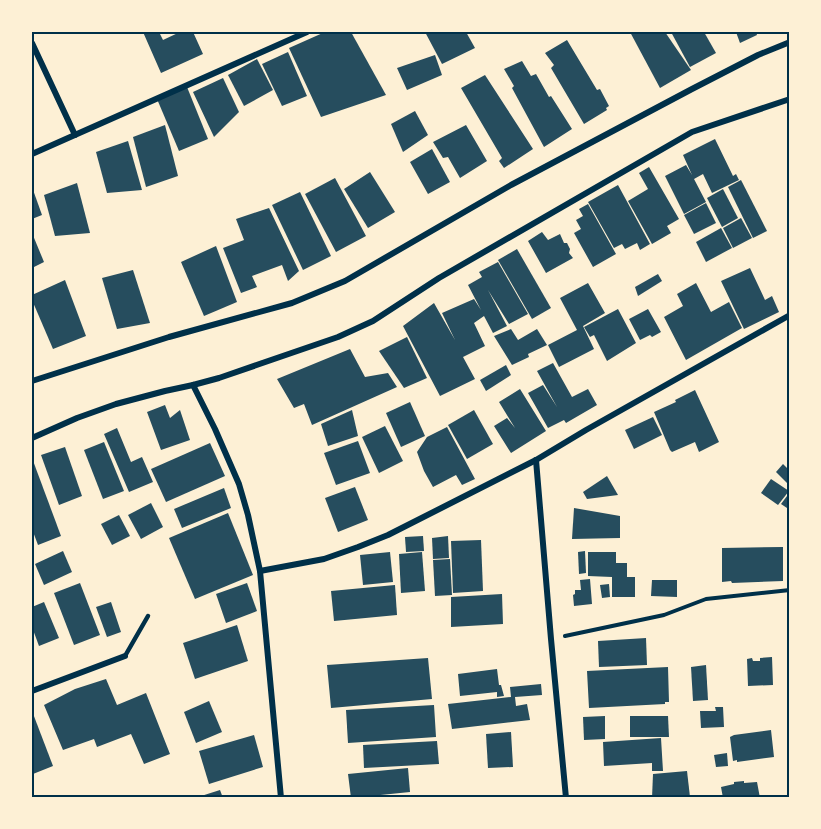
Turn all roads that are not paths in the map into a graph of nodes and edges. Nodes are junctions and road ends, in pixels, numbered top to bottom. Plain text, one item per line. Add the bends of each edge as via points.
1 (307, 32) edge
2 (789, 42) edge
3 (32, 43) edge
4 (789, 99) edge
5 (75, 135) junction
6 (32, 154) edge
7 (789, 315) edge
8 (32, 381) edge
9 (193, 386) junction
10 (32, 438) edge
11 (536, 460) junction
12 (260, 572) junction
13 (148, 616) dead end
14 (125, 656) joint
15 (32, 691) edge
16 (281, 798) edge
17 (566, 798) edge

1 - 5 street
2 - 8 street via 692,88 541,169 345,281 292,303
3 - 5 street
4 - 9 street via 692,132 364,325
5 - 6 street
7 - 11 street
9 - 10 street via 116,404
9 - 12 street via 239,484
11 - 12 street via 388,535 324,559
11 - 17 street
12 - 16 street
13 - 14 lane
14 - 15 street

